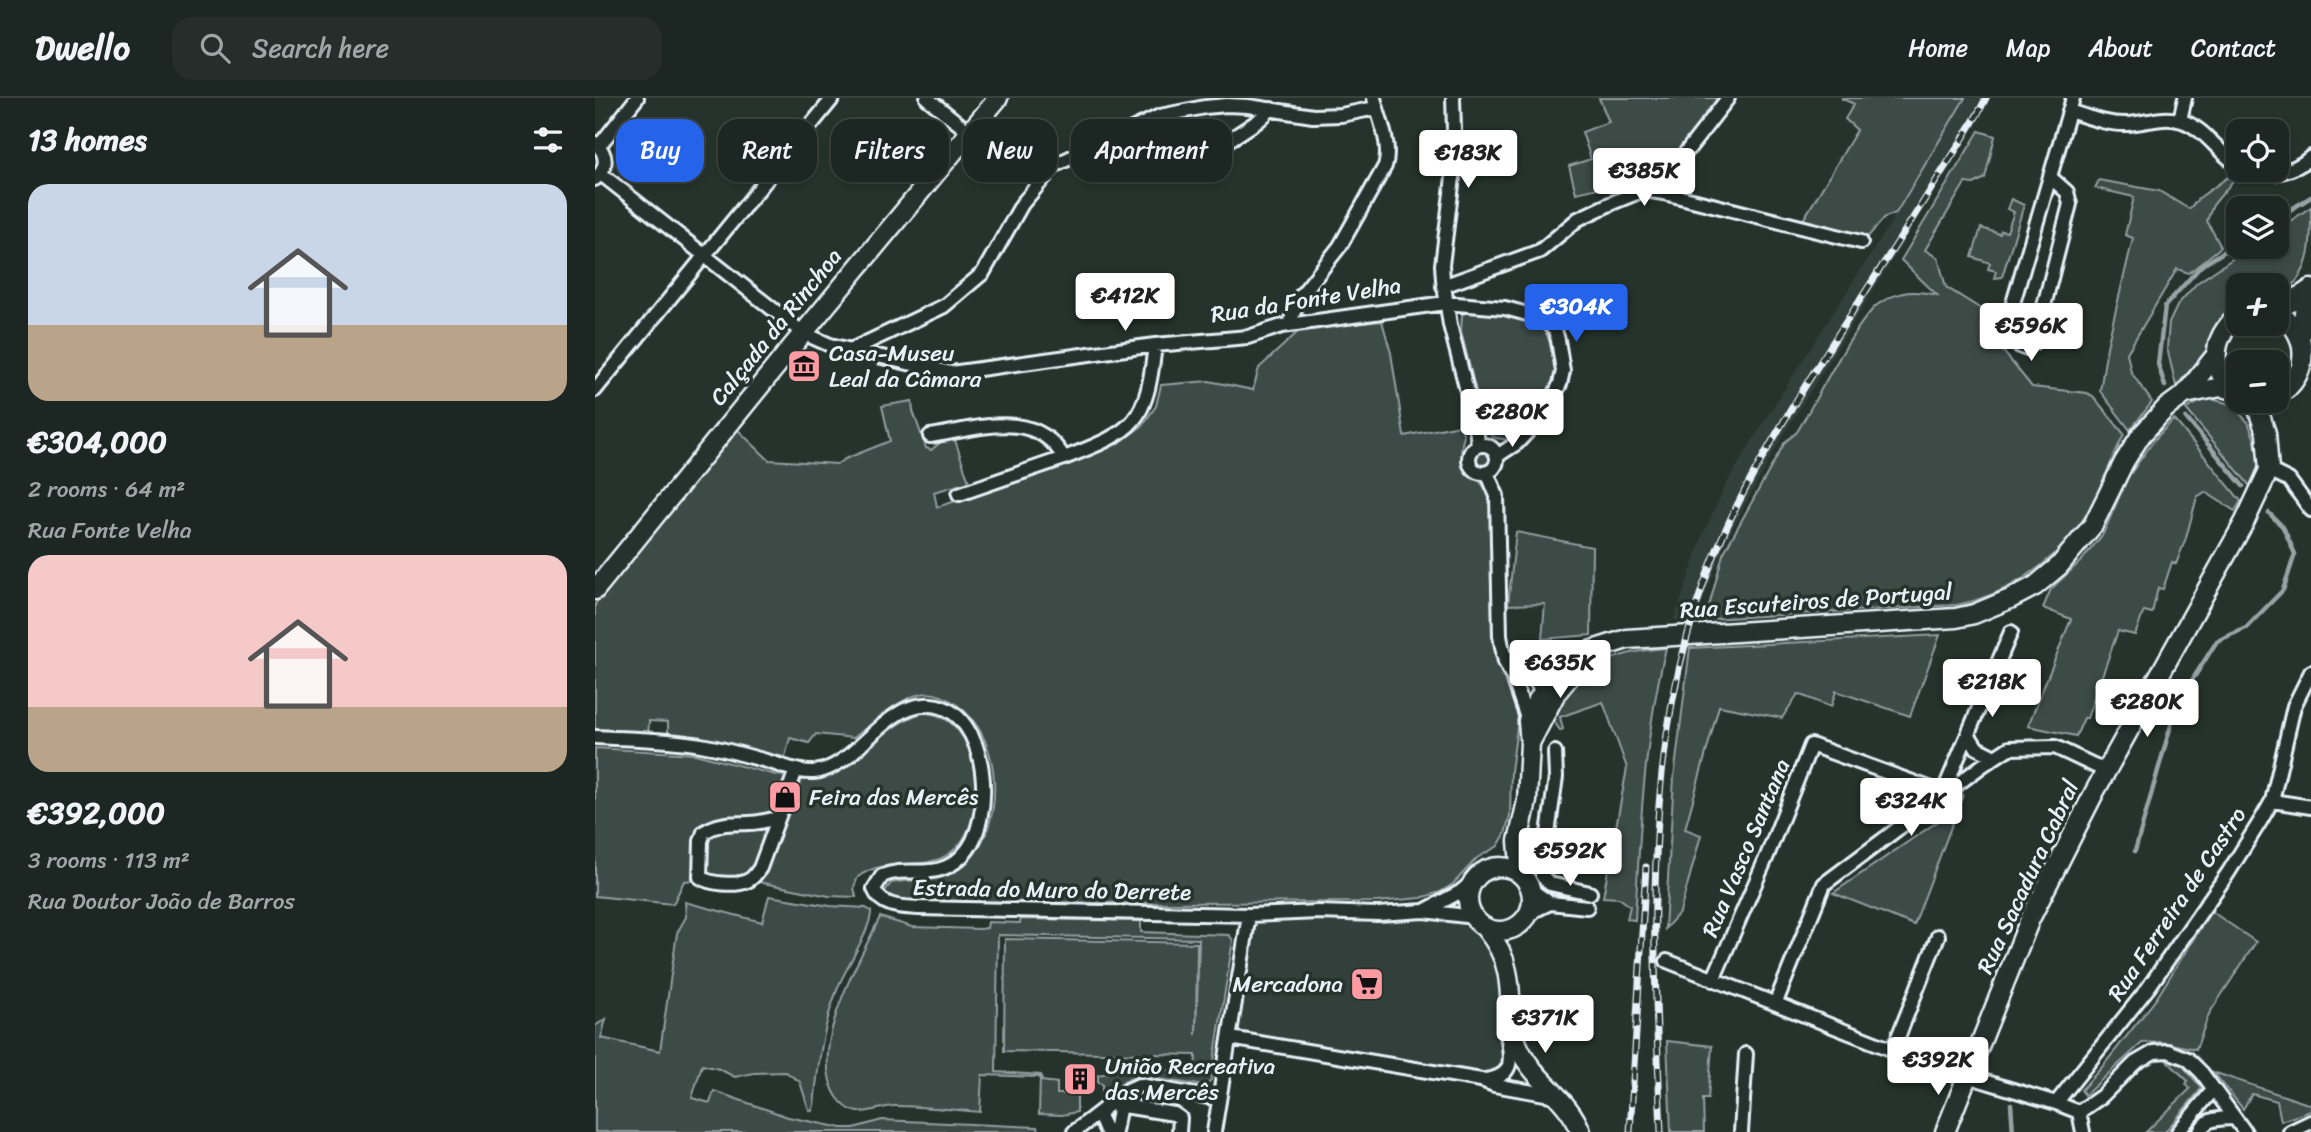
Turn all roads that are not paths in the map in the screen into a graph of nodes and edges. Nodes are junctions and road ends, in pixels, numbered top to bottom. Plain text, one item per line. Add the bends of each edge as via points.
1 (637, 98) edge
2 (833, 98) edge
3 (927, 98) edge
4 (998, 98) edge
5 (1453, 98) edge
6 (1728, 98) edge
7 (2185, 98) edge
8 (1203, 103) edge
9 (1375, 103) edge
10 (2071, 104) edge
11 (1271, 109) junction
12 (979, 119) edge
13 (2180, 120) junction
14 (963, 128) edge
15 (963, 138) edge
16 (1232, 138) edge
17 (597, 145) edge
18 (2226, 153) edge
19 (2311, 157) edge
20 (1057, 164) edge
21 (2289, 170) edge
22 (598, 176) edge
23 (2050, 177) junction
24 (1041, 182) edge
25 (1656, 191) junction
26 (1861, 242) dead end
27 (704, 256) junction
28 (1443, 286) junction
29 (2311, 292) edge
30 (1445, 303) junction
31 (2289, 305) edge
32 (2289, 321) edge
33 (1289, 325) junction
34 (2226, 329) edge
35 (803, 334) junction
36 (2301, 335) junction
37 (1155, 345) junction
38 (851, 350) junction
39 (2216, 355) junction
40 (2307, 368) edge
41 (2226, 380) edge
42 (2226, 388) edge
43 (2289, 389) edge
44 (595, 390) edge
45 (2185, 394) junction
46 (2259, 413) edge
47 (930, 436) dead end
48 (1478, 444) junction
49 (1497, 456) junction
50 (1065, 458) junction
51 (2269, 470) junction
52 (1487, 472) junction
53 (959, 495) dead end
54 (2311, 510) edge
55 (595, 590) edge
56 (2011, 632) dead end
57 (1599, 648) junction
58 (1503, 653) junction
59 (1561, 668) junction
60 (1528, 672) junction
61 (2311, 672) edge
62 (1542, 691) junction
63 (1528, 721) junction
64 (1968, 734) junction
65 (595, 737) edge
66 (1530, 743) junction
67 (1555, 752) dead end
68 (1995, 757) junction
69 (796, 769) junction
70 (2106, 772) junction
71 (1943, 793) junction
72 (2271, 802) junction
73 (2311, 807) edge
74 (778, 818) junction
75 (1518, 841) junction
76 (1490, 869) junction
77 (1473, 881) junction
78 (1526, 883) junction
79 (1590, 893) dead end
80 (1551, 903) junction
81 (1587, 907) dead end
82 (1424, 911) junction
83 (1249, 915) junction
84 (1525, 918) junction
85 (1480, 922) junction
86 (1938, 936) dead end
87 (1667, 961) dead end
88 (1507, 970) junction
89 (1713, 980) junction
90 (1776, 1002) junction
91 (1510, 1004) junction
92 (1230, 1038) junction
93 (1892, 1050) junction
94 (1746, 1054) dead end
95 (1967, 1076) junction
96 (1481, 1080) junction
97 (2213, 1090) junction
98 (1559, 1097) junction
99 (1219, 1099) junction
100 (2056, 1103) junction
101 (2079, 1112) junction
102 (1098, 1114) junction
103 (2234, 1118) junction
104 (2311, 1122) edge
105 (1074, 1132) edge
106 (1107, 1132) edge
107 (1115, 1132) edge
108 (1179, 1132) edge
109 (1214, 1132) edge
110 (1581, 1132) edge
111 (1741, 1132) edge
112 (1945, 1132) edge
113 (2083, 1132) edge
114 (2178, 1132) edge
115 (2200, 1132) edge
116 (2245, 1132) edge
117 (2290, 1132) edge

1 - 17 street
2 - 27 street
3 - 14 street
4 - 12 street, Calçada da Rinchoa
5 - 28 street via 1455,161
6 - 25 street
7 - 13 street
8 - 11 street
8 - 20 street via 1160,116
9 - 11 street via 1341,115
9 - 33 street via 1387,148 1385,166 1336,251 1299,298
10 - 13 street via 2113,123
10 - 23 street
11 - 16 street
13 - 18 street via 2203,132
15 - 35 street, Calçada da Rinchoa
17 - 22 street via 605,163
19 - 21 street
22 - 27 street, Rua da Fonte Velha
23 - 23 street via 2009,317 2010,337 2024,348 2036,337 2070,204 2067,192
24 - 38 street via 1022,204 983,272 944,306
25 - 26 street
25 - 28 street via 1644,190 1578,219 1540,251
27 - 35 street, Rua da Fonte Velha
27 - 44 street
28 - 30 street
29 - 31 street
29 - 36 street
30 - 33 street, Rua da Fonte Velha
30 - 48 street
30 - 49 street, Rua da Fonte Velha via 1493,306 1531,315 1555,330 1563,371 1554,399 1530,431
32 - 36 street
33 - 37 street, Rua da Fonte Velha via 1248,337
34 - 39 street, Rua Escuteiros de Portugal via 2217,342
35 - 38 street, Rua da Fonte Velha
35 - 55 street, Calçada da Rinchoa
36 - 40 street
37 - 38 street, Rua da Fonte Velha via 951,373
37 - 50 street via 1150,387 1141,412 1122,433
39 - 41 street
39 - 45 street, Rua Escuteiros de Portugal
40 - 43 street
42 - 45 street, Rua Escuteiros de Portugal
45 - 57 street, Rua Escuteiros de Portugal via 2154,420 2131,450 2097,519 2073,552 2035,586 1996,606 1956,618 1654,636
46 - 51 street, Rua Sacadura Cabral
47 - 50 street via 1014,424 1034,428 1058,446
48 - 49 street via 1490,446
48 - 52 street via 1470,452 1469,463 1476,471
49 - 52 street via 1495,466
50 - 53 street
51 - 54 street via 2288,480
51 - 70 street, Rua Sacadura Cabral
52 - 58 street via 1497,496
56 - 64 street
57 - 59 street, Rua Escuteiros de Portugal
57 - 66 street, Rua Escuteiros de Portugal via 1562,684
58 - 60 street
58 - 63 street
59 - 60 street
59 - 62 street, Rua Escuteiros de Portugal
60 - 62 street
61 - 72 street, Rua Ferreira de Castro via 2294,706
62 - 63 street, Rua Escuteiros de Portugal
62 - 66 street
63 - 66 street
64 - 68 street via 1977,748
64 - 71 street
65 - 69 street, Estrada do Muro do Derrete via 701,745
66 - 75 street via 1527,801
67 - 79 street via 1556,777 1542,876 1550,884
68 - 70 street via 2009,748 2055,747
68 - 71 street
69 - 74 street
69 - 83 street, Estrada do Muro do Derrete via 812,772 836,764 912,708 942,707 962,723 976,747 984,791 982,821 964,855 950,865 882,876 874,889 884,902 918,908
70 - 95 street, Rua Sacadura Cabral via 2029,919
71 - 89 street, Rua Vasco Santana via 1811,745
71 - 90 street via 1824,884
72 - 73 street
72 - 100 street, Rua Ferreira de Castro via 2148,988
74 - 74 street via 760,868 748,881 708,883 700,877 704,832 725,823
75 - 76 street
75 - 78 street
76 - 77 street
76 - 78 street via 1511,869
77 - 82 street
77 - 85 street via 1468,901
78 - 80 street
78 - 84 street via 1532,895
80 - 81 street
80 - 84 street
82 - 83 street
82 - 85 street
83 - 92 street
84 - 85 street via 1504,931
84 - 88 street
85 - 88 street via 1501,952
86 - 93 street
87 - 89 street
88 - 91 street
89 - 90 street
90 - 93 street
91 - 96 street via 1506,1020 1511,1063 1504,1074
91 - 98 street via 1519,1050
92 - 96 street
92 - 99 street
93 - 95 street
94 - 111 street
95 - 100 street
95 - 112 street, Rua Sacadura Cabral
96 - 98 street
97 - 101 street via 2188,1059 2168,1051 2154,1052 2134,1063
97 - 103 street
97 - 114 street
98 - 110 street
99 - 102 street via 1139,1085
99 - 109 street
100 - 101 street
101 - 113 street
102 - 105 street
102 - 106 street
103 - 115 street via 2210,1120
103 - 116 street
104 - 117 street
107 - 108 street via 1124,1106 1174,1114 1179,1118

